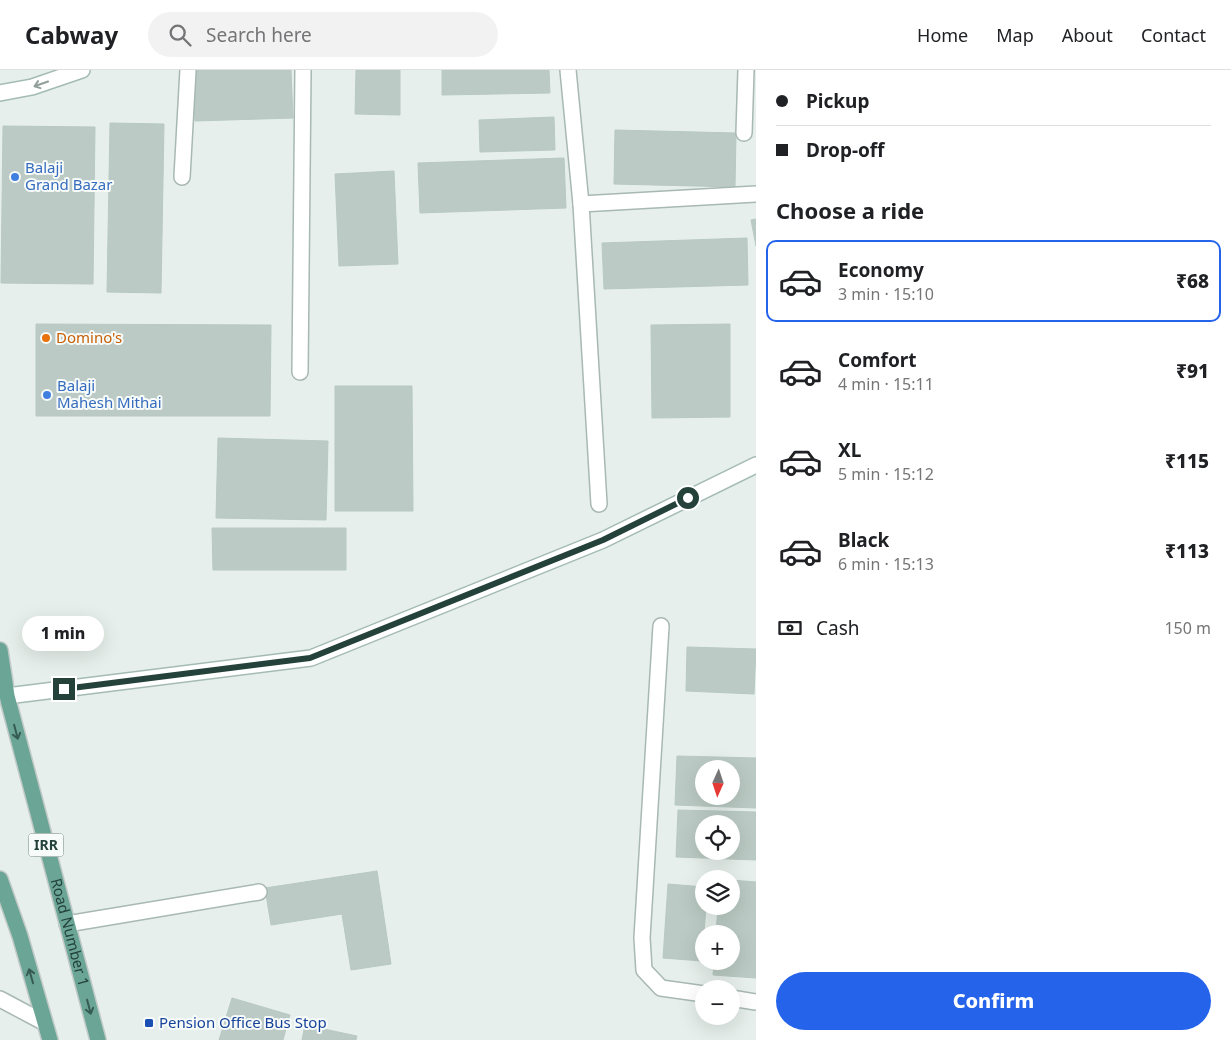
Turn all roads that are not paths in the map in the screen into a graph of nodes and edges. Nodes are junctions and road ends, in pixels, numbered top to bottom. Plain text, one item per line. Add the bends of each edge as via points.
1 (82, 70) edge
2 (188, 70) edge
3 (303, 70) edge
4 (568, 70) edge
5 (746, 70) edge
6 (0, 93) edge
7 (744, 133) dead end
8 (182, 176) dead end
9 (756, 194) edge
10 (581, 204) junction
11 (300, 372) dead end
12 (756, 465) edge
13 (599, 504) dead end
14 (661, 626) dead end
15 (0, 650) edge
16 (6, 696) junction
17 (0, 879) edge
18 (259, 892) dead end
19 (67, 924) junction
20 (695, 993) edge
21 (0, 999) edge
22 (740, 999) edge
23 (756, 1002) edge
24 (45, 1023) junction
25 (50, 1040) edge
26 (98, 1040) edge

1 -> 6 street via 32,87
2 - 8 street
3 - 11 street
4 - 10 street
5 - 7 street
9 - 10 street
10 - 13 street
12 - 16 street via 603,540 310,658
14 - 20 street via 642,938 644,970 661,988
15 - 16 main road, Road Number 1 / IRR
16 -> 19 main road, Road Number 1 / IRR
24 -> 17 main road
18 - 19 street
19 -> 26 main road, Road Number 1 / IRR
21 - 24 street
22 - 23 street
24 - 25 main road

